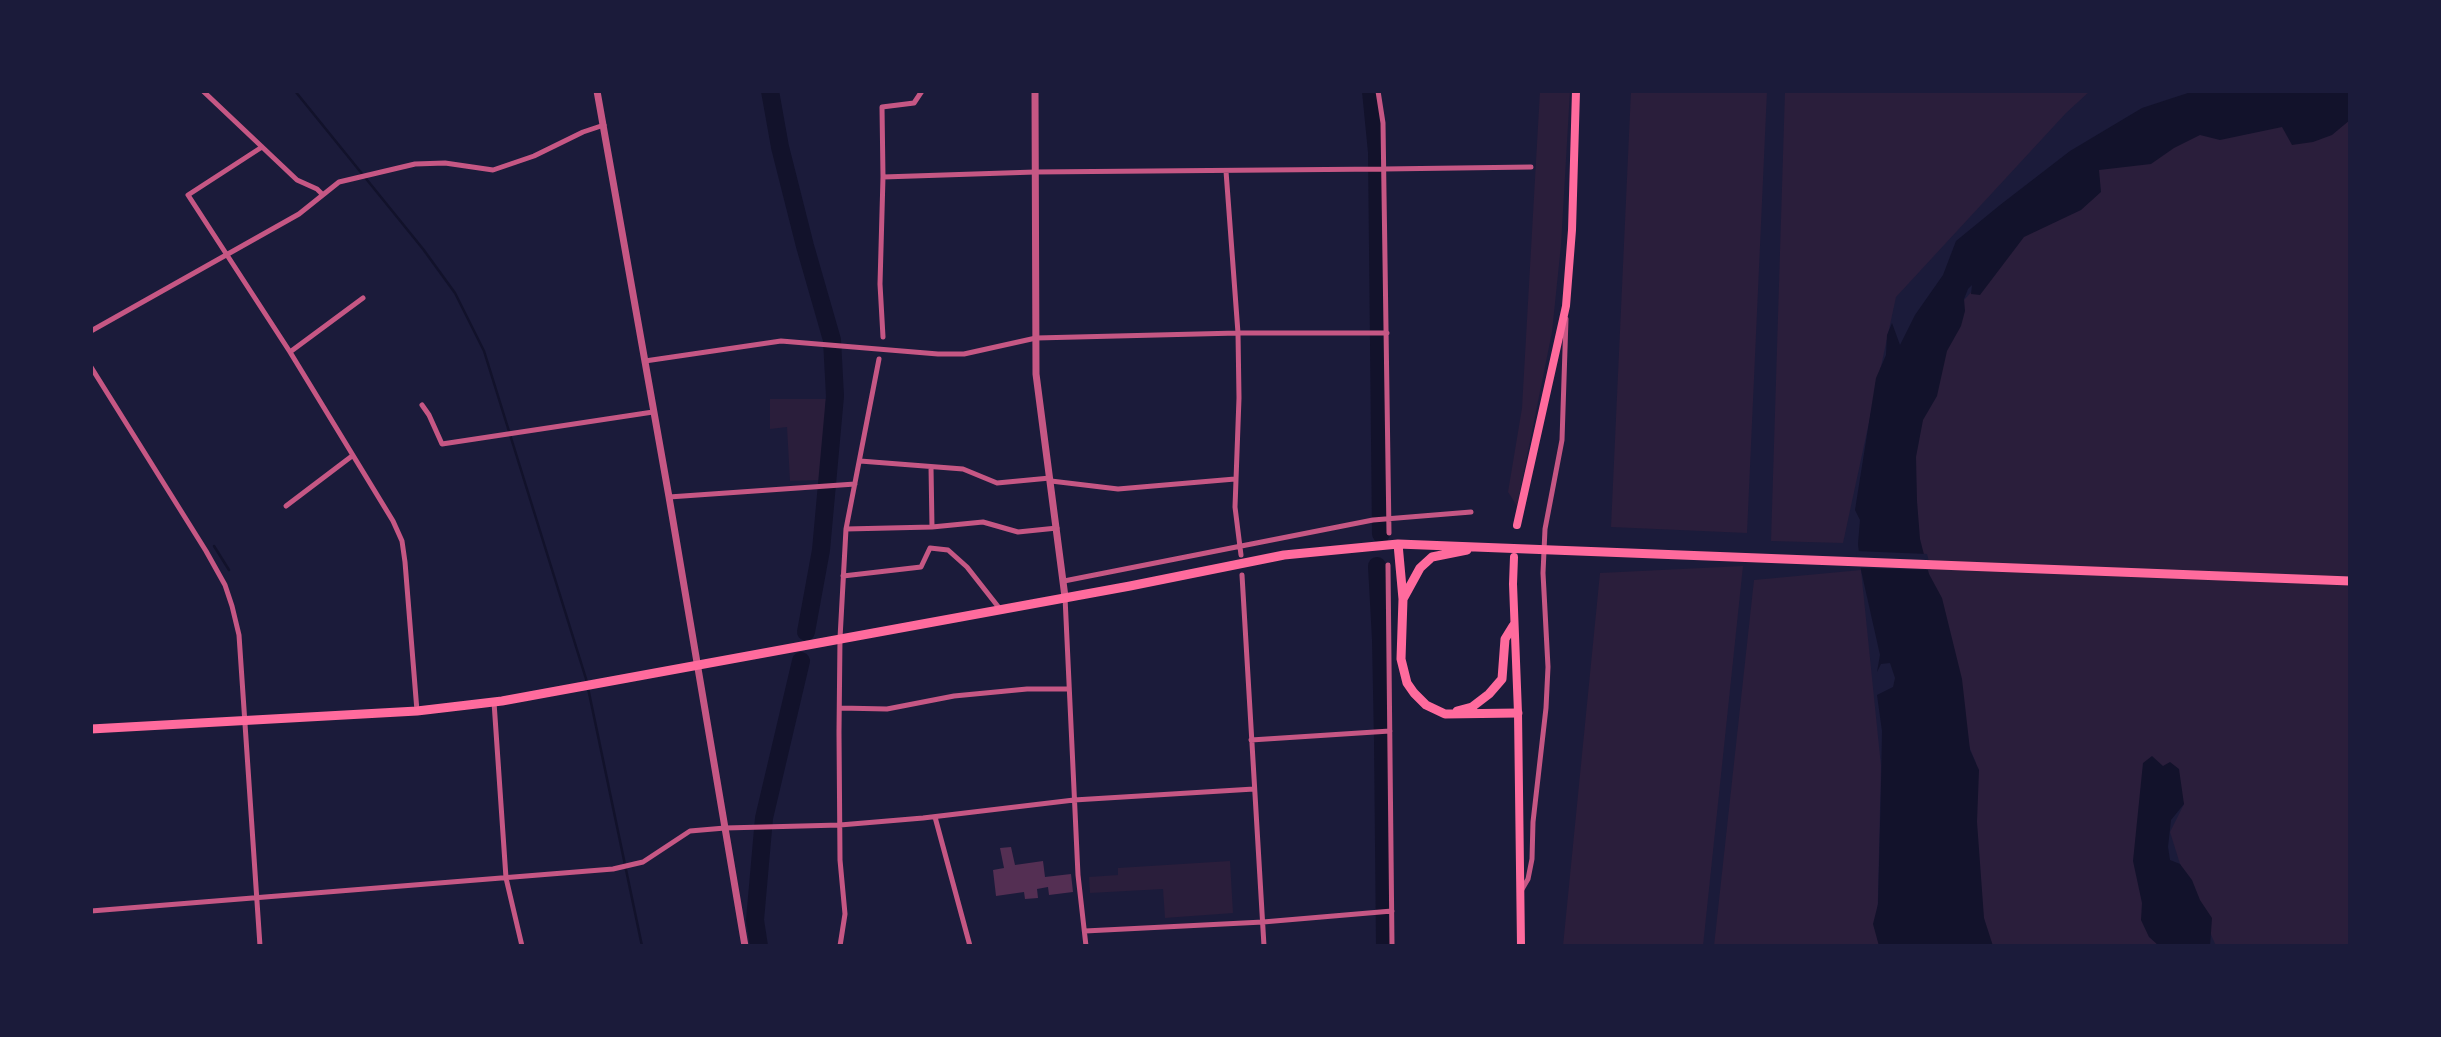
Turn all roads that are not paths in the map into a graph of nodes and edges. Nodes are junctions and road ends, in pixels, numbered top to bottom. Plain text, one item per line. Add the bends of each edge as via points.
1 (203, 91) edge
2 (597, 91) edge
3 (922, 91) edge
4 (1035, 91) edge
5 (1378, 91) edge
6 (1576, 91) edge
7 (604, 125) junction
8 (262, 147) junction
9 (1531, 167) dead end
10 (1384, 169) junction
11 (1226, 171) junction
12 (1035, 172) junction
13 (883, 177) junction
14 (322, 194) junction
15 (227, 256) junction
16 (363, 298) dead end
17 (1566, 306) junction
18 (91, 331) edge
19 (1238, 333) junction
20 (1385, 333) junction
21 (883, 337) dead end
22 (1036, 338) junction
23 (290, 352) junction
24 (879, 359) dead end
25 (645, 361) junction
26 (91, 367) edge
27 (422, 405) dead end
28 (653, 412) junction
29 (352, 456) junction
30 (860, 461) junction
31 (931, 467) junction
32 (1235, 479) junction
33 (1050, 480) junction
34 (855, 484) junction
35 (669, 497) junction
36 (286, 506) dead end
37 (1471, 512) dead end
38 (1388, 519) junction
39 (1517, 525) dead end
40 (932, 527) junction
41 (1057, 528) junction
42 (846, 529) junction
43 (1389, 533) dead end
44 (1398, 544) junction
45 (1240, 547) junction
46 (1496, 547) junction
47 (1546, 548) junction
48 (1241, 555) dead end
49 (1514, 557) dead end
50 (1388, 565) dead end
51 (1242, 575) dead end
52 (843, 576) junction
53 (1065, 581) junction
54 (2350, 581) edge
55 (1065, 597) junction
56 (1403, 599) junction
57 (1000, 609) junction
58 (1513, 626) junction
59 (840, 638) junction
60 (696, 667) junction
61 (1068, 689) junction
62 (494, 702) junction
63 (840, 708) junction
64 (417, 711) junction
65 (1518, 713) junction
66 (1445, 714) junction
67 (246, 721) junction
68 (91, 729) edge
69 (1390, 731) junction
70 (1251, 740) junction
71 (1254, 789) junction
72 (1074, 800) junction
73 (935, 817) junction
74 (840, 825) junction
75 (724, 828) junction
76 (506, 878) junction
77 (1521, 891) junction
78 (257, 899) junction
79 (91, 911) edge
80 (1392, 911) junction
81 (1263, 922) junction
82 (1085, 931) junction
83 (260, 946) edge
84 (522, 946) edge
85 (745, 946) edge
86 (840, 946) edge
87 (970, 946) edge
88 (1086, 946) edge
89 (1264, 946) edge
90 (1392, 946) edge
91 (1521, 946) edge

1 - 8 street
2 - 7 street
3 - 13 street via 914,103 882,107
4 - 12 street
5 - 10 street
6 - 17 main road
7 - 14 street via 493,170 415,164 339,182
7 - 25 street
8 - 14 street via 297,180
8 - 15 street via 188,195
9 - 10 street
10 - 11 street
10 - 20 street
11 - 12 street
11 - 19 street
12 - 13 street
12 - 22 street
13 - 21 street
14 - 15 street via 299,214
15 - 18 street
15 - 23 street
16 - 23 street
17 - 39 main road
17 - 47 street via 1562,440 1545,529
19 - 20 street
19 - 22 street
19 - 32 street
20 - 38 street
22 - 25 street via 964,354 781,341
22 - 33 street via 1036,374
23 - 29 street
24 - 30 street
25 - 28 street
26 - 67 street via 225,585 239,635
27 - 28 street via 442,444
28 - 35 street
29 - 36 street
29 - 64 street via 402,541
30 - 31 street
30 - 34 street
31 - 33 street via 963,469 996,483
31 - 40 street
32 - 33 street via 1126,489
32 - 45 street
33 - 41 street
34 - 35 street
34 - 42 street
35 - 60 street
37 - 38 street
38 - 43 street
38 - 45 street
40 - 41 street via 984,522 1018,532
40 - 42 street
41 - 53 street
42 - 52 street
44 - 46 main road
44 - 55 main road via 1284,555
44 - 56 main road
45 - 48 street
45 - 53 street
46 - 47 main road
46 - 56 main road via 1433,558 1420,568
47 - 54 main road
47 - 77 street via 1546,708 1532,859
49 - 58 main road
50 - 69 street
51 - 70 street
52 - 57 street via 922,568 930,548 948,550
52 - 59 street
53 - 55 street
55 - 57 main road
55 - 61 street
56 - 66 main road via 1401,659 1407,683 1426,705
57 - 59 main road
58 - 65 main road
58 - 66 main road via 1505,639 1502,679 1472,707
59 - 60 main road
59 - 63 street
60 - 62 main road
60 - 75 street
61 - 63 street via 954,696 887,709
61 - 72 street
62 - 64 main road
62 - 76 street
63 - 74 street
64 - 67 main road
65 - 66 main road
65 - 77 main road
67 - 68 main road
67 - 78 street
69 - 70 street
69 - 80 street
70 - 71 street
71 - 72 street
71 - 81 street
72 - 73 street
72 - 82 street
73 - 74 street
73 - 87 street
74 - 75 street
74 - 86 street via 845,914
75 - 76 street via 690,831 643,862
75 - 85 street
76 - 78 street
76 - 84 street
77 - 91 main road
78 - 79 street
78 - 83 street
80 - 81 street
80 - 90 street
81 - 82 street
81 - 89 street
82 - 88 street

